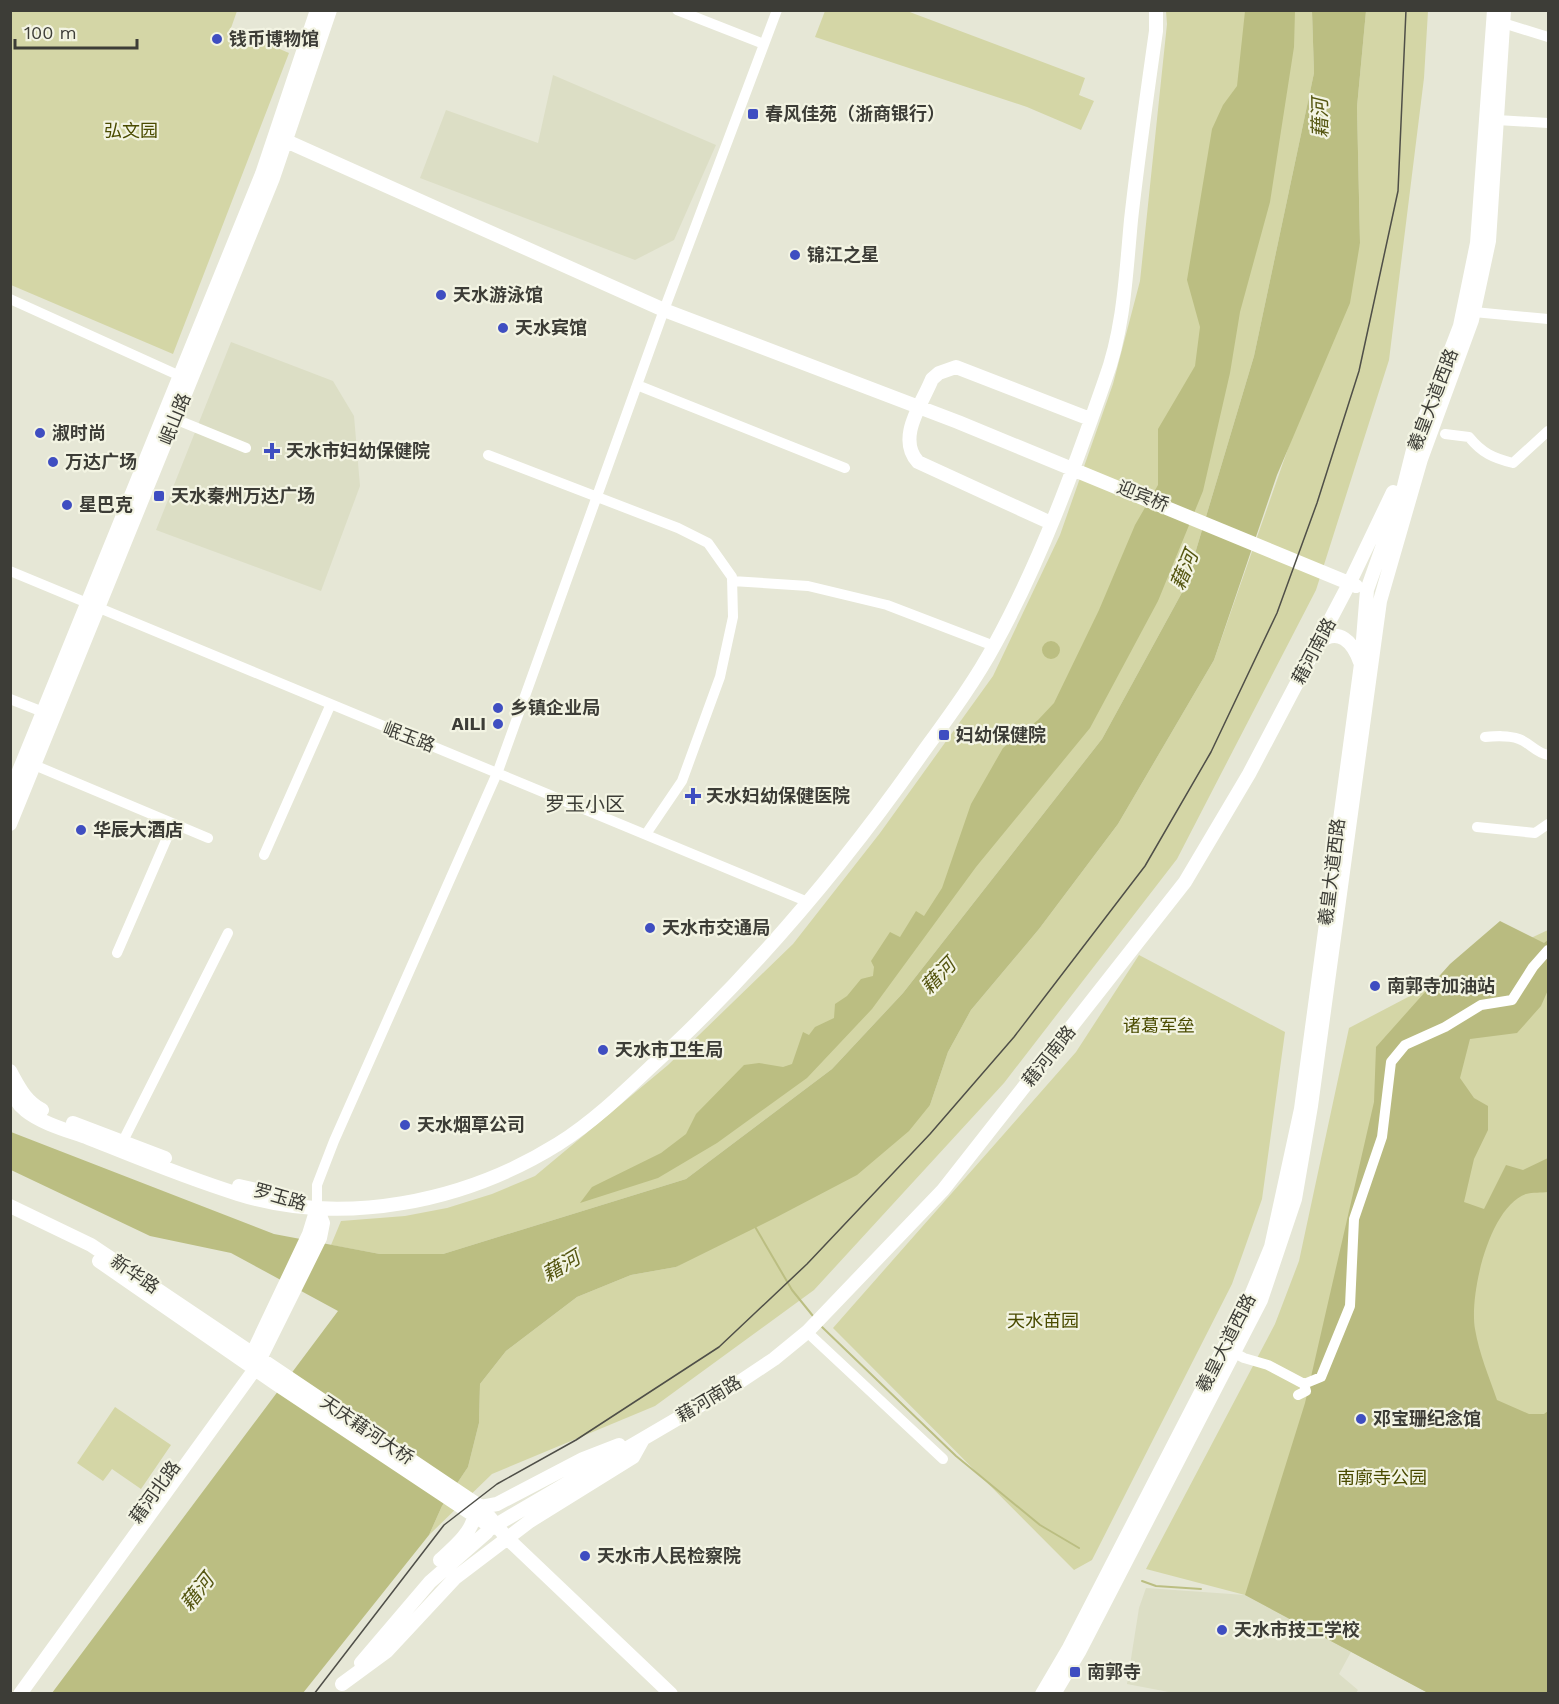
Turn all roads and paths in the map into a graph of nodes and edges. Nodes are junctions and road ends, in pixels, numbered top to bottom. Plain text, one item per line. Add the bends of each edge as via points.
1 (317, 10) edge
2 (330, 10) edge
3 (677, 10) edge
4 (777, 10) edge
5 (1156, 10) edge
6 (1494, 10) edge
7 (1504, 17) edge
8 (1548, 37) edge
9 (764, 44) junction
10 (1497, 120) junction
11 (1548, 123) edge
12 (281, 138) junction
13 (10, 299) edge
14 (664, 310) junction
15 (1474, 312) junction
16 (1548, 319) edge
17 (180, 376) junction
18 (638, 385) junction
19 (920, 408) junction
20 (175, 419) junction
21 (1090, 419) junction
22 (1548, 431) edge
23 (1445, 434) dead end
24 (1414, 446) junction
25 (246, 448) dead end
26 (488, 455) dead end
27 (845, 468) dead end
28 (596, 497) junction
29 (1051, 523) junction
30 (10, 571) edge
31 (732, 581) junction
32 (1349, 584) junction
33 (1367, 590) junction
34 (1380, 601) junction
35 (93, 605) junction
36 (1318, 642) junction
37 (994, 646) junction
38 (1361, 664) junction
39 (10, 699) edge
40 (330, 706) junction
41 (43, 712) junction
42 (1485, 737) dead end
43 (1548, 754) edge
44 (34, 765) junction
45 (498, 771) junction
46 (10, 793) edge
47 (10, 824) edge
48 (173, 824) junction
49 (1548, 824) edge
50 (1477, 827) dead end
51 (646, 834) junction
52 (207, 838) dead end
53 (264, 855) dead end
54 (808, 902) junction
55 (228, 933) dead end
56 (1548, 950) edge
57 (117, 953) dead end
58 (10, 1071) edge
59 (10, 1086) edge
60 (123, 1141) junction
61 (10, 1206) edge
62 (317, 1208) junction
63 (10, 1212) edge
64 (807, 1332) junction
65 (1234, 1353) junction
66 (253, 1361) junction
67 (1304, 1384) junction
68 (1298, 1395) dead end
69 (644, 1437) junction
70 (943, 1459) dead end
71 (478, 1511) junction
72 (501, 1522) dead end
73 (487, 1532) dead end
74 (507, 1538) junction
75 (363, 1661) junction
76 (338, 1689) edge
77 (10, 1692) edge
78 (20, 1694) edge
79 (671, 1694) edge
80 (1042, 1694) edge
81 (1054, 1694) edge

1 - 12 main road, 岷山路
2 - 12 main road, 岷山路
3 - 9 street
4 - 9 street
5 - 21 main road via 1118,331 1107,376
6 - 24 main road, 羲皇大道西路 via 1477,243 1460,326
7 - 8 street
7 - 10 main road, 羲皇大道西路
9 - 14 street
10 - 11 street
10 - 15 main road, 羲皇大道西路 via 1489,241
12 - 14 main road, 迎宾桥
12 - 17 main road, 岷山路
12 - 20 main road, 岷山路
13 - 17 street
14 - 18 street
14 - 19 main road, 迎宾桥
15 - 16 street
15 - 34 main road, 羲皇大道西路 via 1421,459
17 - 35 main road, 岷山路
18 - 27 street
18 - 28 street
19 - 21 main road via 932,380 957,367
19 - 29 main road via 908,440 918,462
19 - 32 main road, 迎宾桥
20 - 25 street
20 - 35 main road, 岷山路
21 - 29 main road
22 - 23 street via 1513,463 1493,459 1469,437
24 - 32 main road, 藉河南路
24 - 33 main road, 羲皇大道西路
26 - 28 street
28 - 31 street via 708,543
28 - 45 street
29 - 37 main road
30 - 35 street, 岷玉路
31 - 37 street via 808,586 887,605
31 - 51 street via 733,617 720,677 682,781
32 - 33 main road, 迎宾桥
32 - 36 main road, 藉河南路
33 - 34 main road
33 - 38 main road, 羲皇大道西路
34 - 65 main road, 羲皇大道西路 via 1295,1198 1269,1282
35 - 40 street, 岷玉路
35 - 41 main road, 岷山路
35 - 44 main road, 岷山路
36 - 38 main road via 1332,635 1346,638
36 - 64 main road, 藉河南路 via 1249,774 1185,882 943,1190
37 - 54 main road via 887,804
38 - 65 main road, 羲皇大道西路 via 1299,1119 1270,1247
39 - 41 street
40 - 45 street, 岷玉路
40 - 53 street
41 - 46 main road, 岷山路
42 - 43 street via 1520,739 1539,753
44 - 47 main road, 岷山路
44 - 48 street
45 - 51 street, 岷玉路
45 - 62 street via 334,1141 317,1185
48 - 52 street
48 - 57 street
49 - 50 street via 1535,833
51 - 54 street, 岷玉路
54 - 62 main road via 735,986 615,1101 559,1143 488,1180 419,1201
55 - 60 street
56 - 67 street via 1512,1000 1481,1005 1405,1045 1391,1062 1382,1137 1354,1219 1350,1306 1321,1377
58 - 60 main road, 罗玉路 via 21,1093 33,1105
59 - 62 main road, 罗玉路 via 28,1114 118,1150 264,1202
60 - 62 main road, 罗玉路 via 225,1183 298,1199
61 - 66 main road, 新华路 via 91,1245
62 - 66 main road, 藉河北路 via 315,1236
63 - 66 main road, 新华路 via 30,1219 87,1253
64 - 69 main road, 藉河南路 via 735,1385
64 - 70 street
65 - 67 street
65 - 80 main road, 羲皇大道西路
65 - 81 main road, 羲皇大道西路
66 - 71 main road, 天庆藉河大桥
66 - 77 main road, 藉河北路
66 - 78 main road, 藉河北路
67 - 68 street via 1306,1391
69 - 71 main road, 藉河南路 via 584,1459
69 - 72 main road, 藉河南路
69 - 74 main road, 藉河南路 via 633,1457
71 - 74 main road, 天庆藉河大桥
71 - 75 main road, 藉河南路 via 474,1523 372,1642
73 - 75 main road, 藉河南路 via 430,1582
74 - 76 main road, 藉河南路 via 455,1578 387,1651
74 - 79 main road, 天庆藉河大桥
75 - 76 main road, 藉河南路

